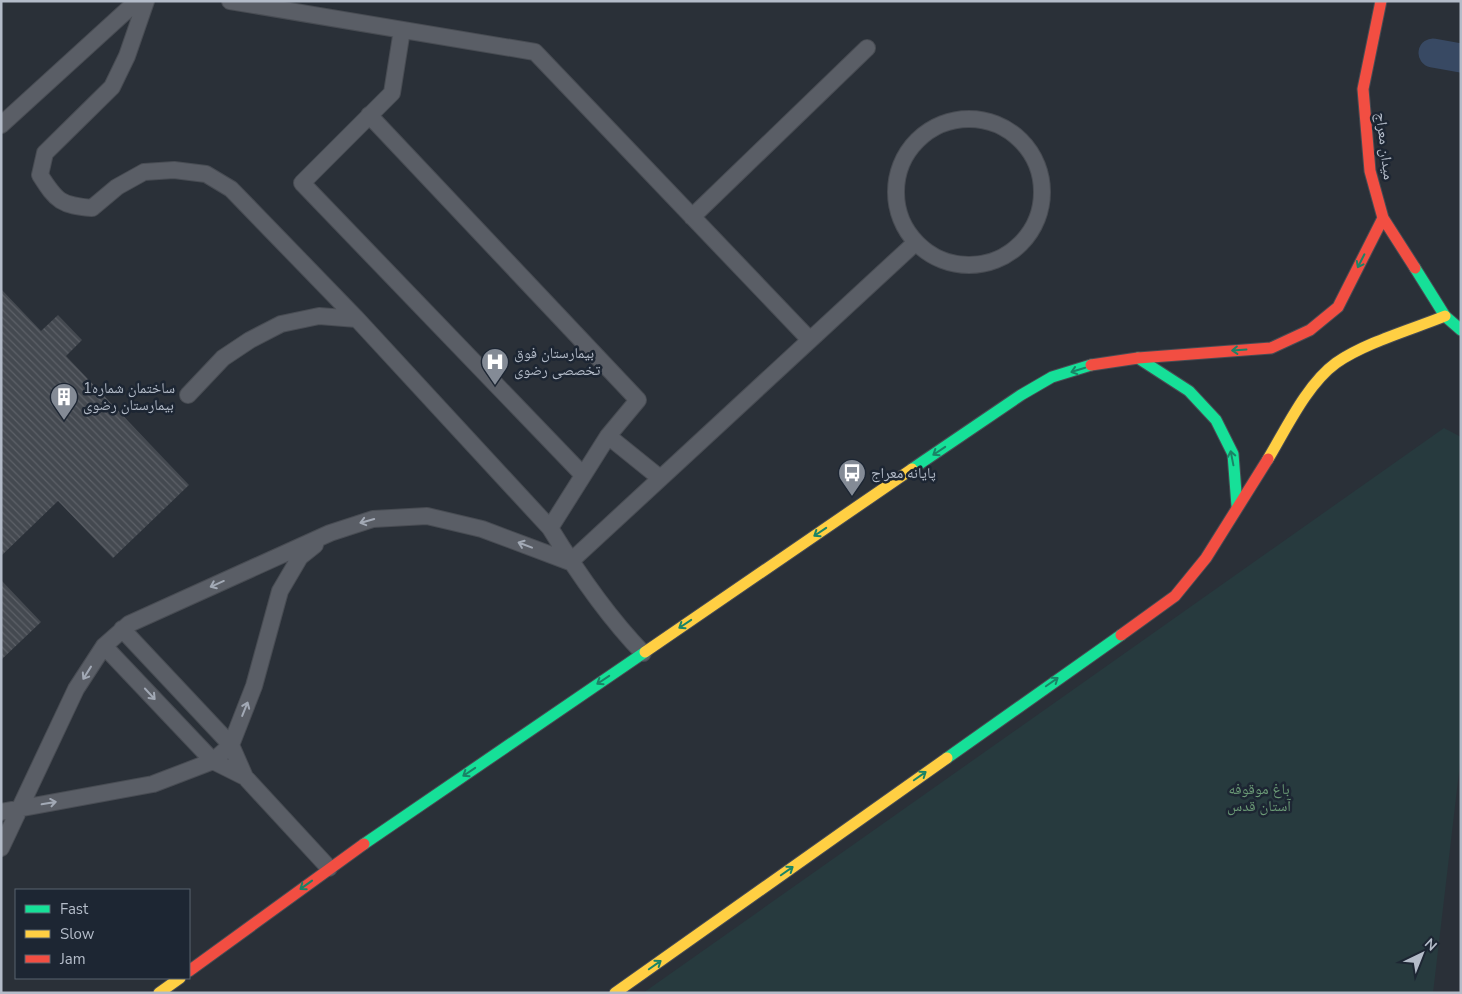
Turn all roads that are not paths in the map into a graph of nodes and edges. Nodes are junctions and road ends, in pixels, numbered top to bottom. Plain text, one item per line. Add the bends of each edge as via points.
1 (137, 1) edge
2 (146, 1) edge
3 (230, 1) edge
4 (1381, 1) edge
5 (402, 30) junction
6 (867, 48) dead end
7 (369, 115) junction
8 (1, 125) edge
9 (692, 217) junction
10 (1383, 218) junction
11 (915, 242) junction
12 (1445, 316) junction
13 (357, 319) junction
14 (1461, 330) edge
15 (810, 340) junction
16 (1138, 358) junction
17 (188, 395) dead end
18 (608, 436) junction
19 (584, 475) junction
20 (660, 478) junction
21 (1237, 506) junction
22 (550, 528) junction
23 (330, 533) junction
24 (570, 562) junction
25 (122, 629) junction
26 (104, 646) junction
27 (643, 653) junction
28 (231, 745) junction
29 (213, 761) junction
30 (245, 777) junction
31 (20, 808) junction
32 (1, 812) edge
33 (1, 848) edge
34 (329, 868) junction
35 (190, 970) edge
36 (179, 979) edge
37 (160, 993) edge
38 (615, 993) edge

1 - 8 lane
2 - 13 lane via 127,56 112,87 45,153 40,175 51,193 67,205 92,208 117,187 144,172 174,170 206,174 231,189
3 - 5 lane
4 - 10 street, میدان معراج via 1363,89 1370,170
5 - 7 lane via 392,93
5 - 9 lane via 535,52
6 - 9 lane
7 - 18 lane via 638,400
7 - 19 lane via 302,183
9 - 15 lane
10 - 12 street, میدان معراج
10 -> 16 street via 1338,307 1310,330 1271,348
11 - 11 lane via 933,257 954,265 977,266 1000,260 1019,247 1033,229 1042,199 1036,162 1023,142 1005,128 983,120 968,119 937,125 918,138 904,156 896,178 895,201 902,224
11 - 15 lane
12 - 14 street, میدان معراج
12 - 21 street via 1368,346 1336,363 1309,392
13 - 17 lane via 319,316 281,324 223,358
13 - 22 lane
15 - 20 lane
21 -> 16 street via 1233,454 1216,420 1189,391
16 -> 27 street via 1096,364 1052,377 1021,395
18 - 19 lane
18 - 20 lane
19 - 22 lane
20 - 24 lane
38 -> 21 street via 1175,596 1206,558
22 - 24 lane
24 -> 23 lane via 482,529 427,516 373,519
23 -> 25 lane
28 -> 23 lane via 254,686 280,591 300,556
24 - 27 lane
25 - 26 lane
25 - 28 lane
26 -> 29 lane
26 -> 31 lane via 76,689
27 -> 34 street
28 - 29 lane
28 - 30 lane
29 - 30 lane
31 -> 29 lane via 153,784
30 - 34 lane
31 - 32 lane
31 - 33 lane
34 -> 35 street
36 - 37 street

